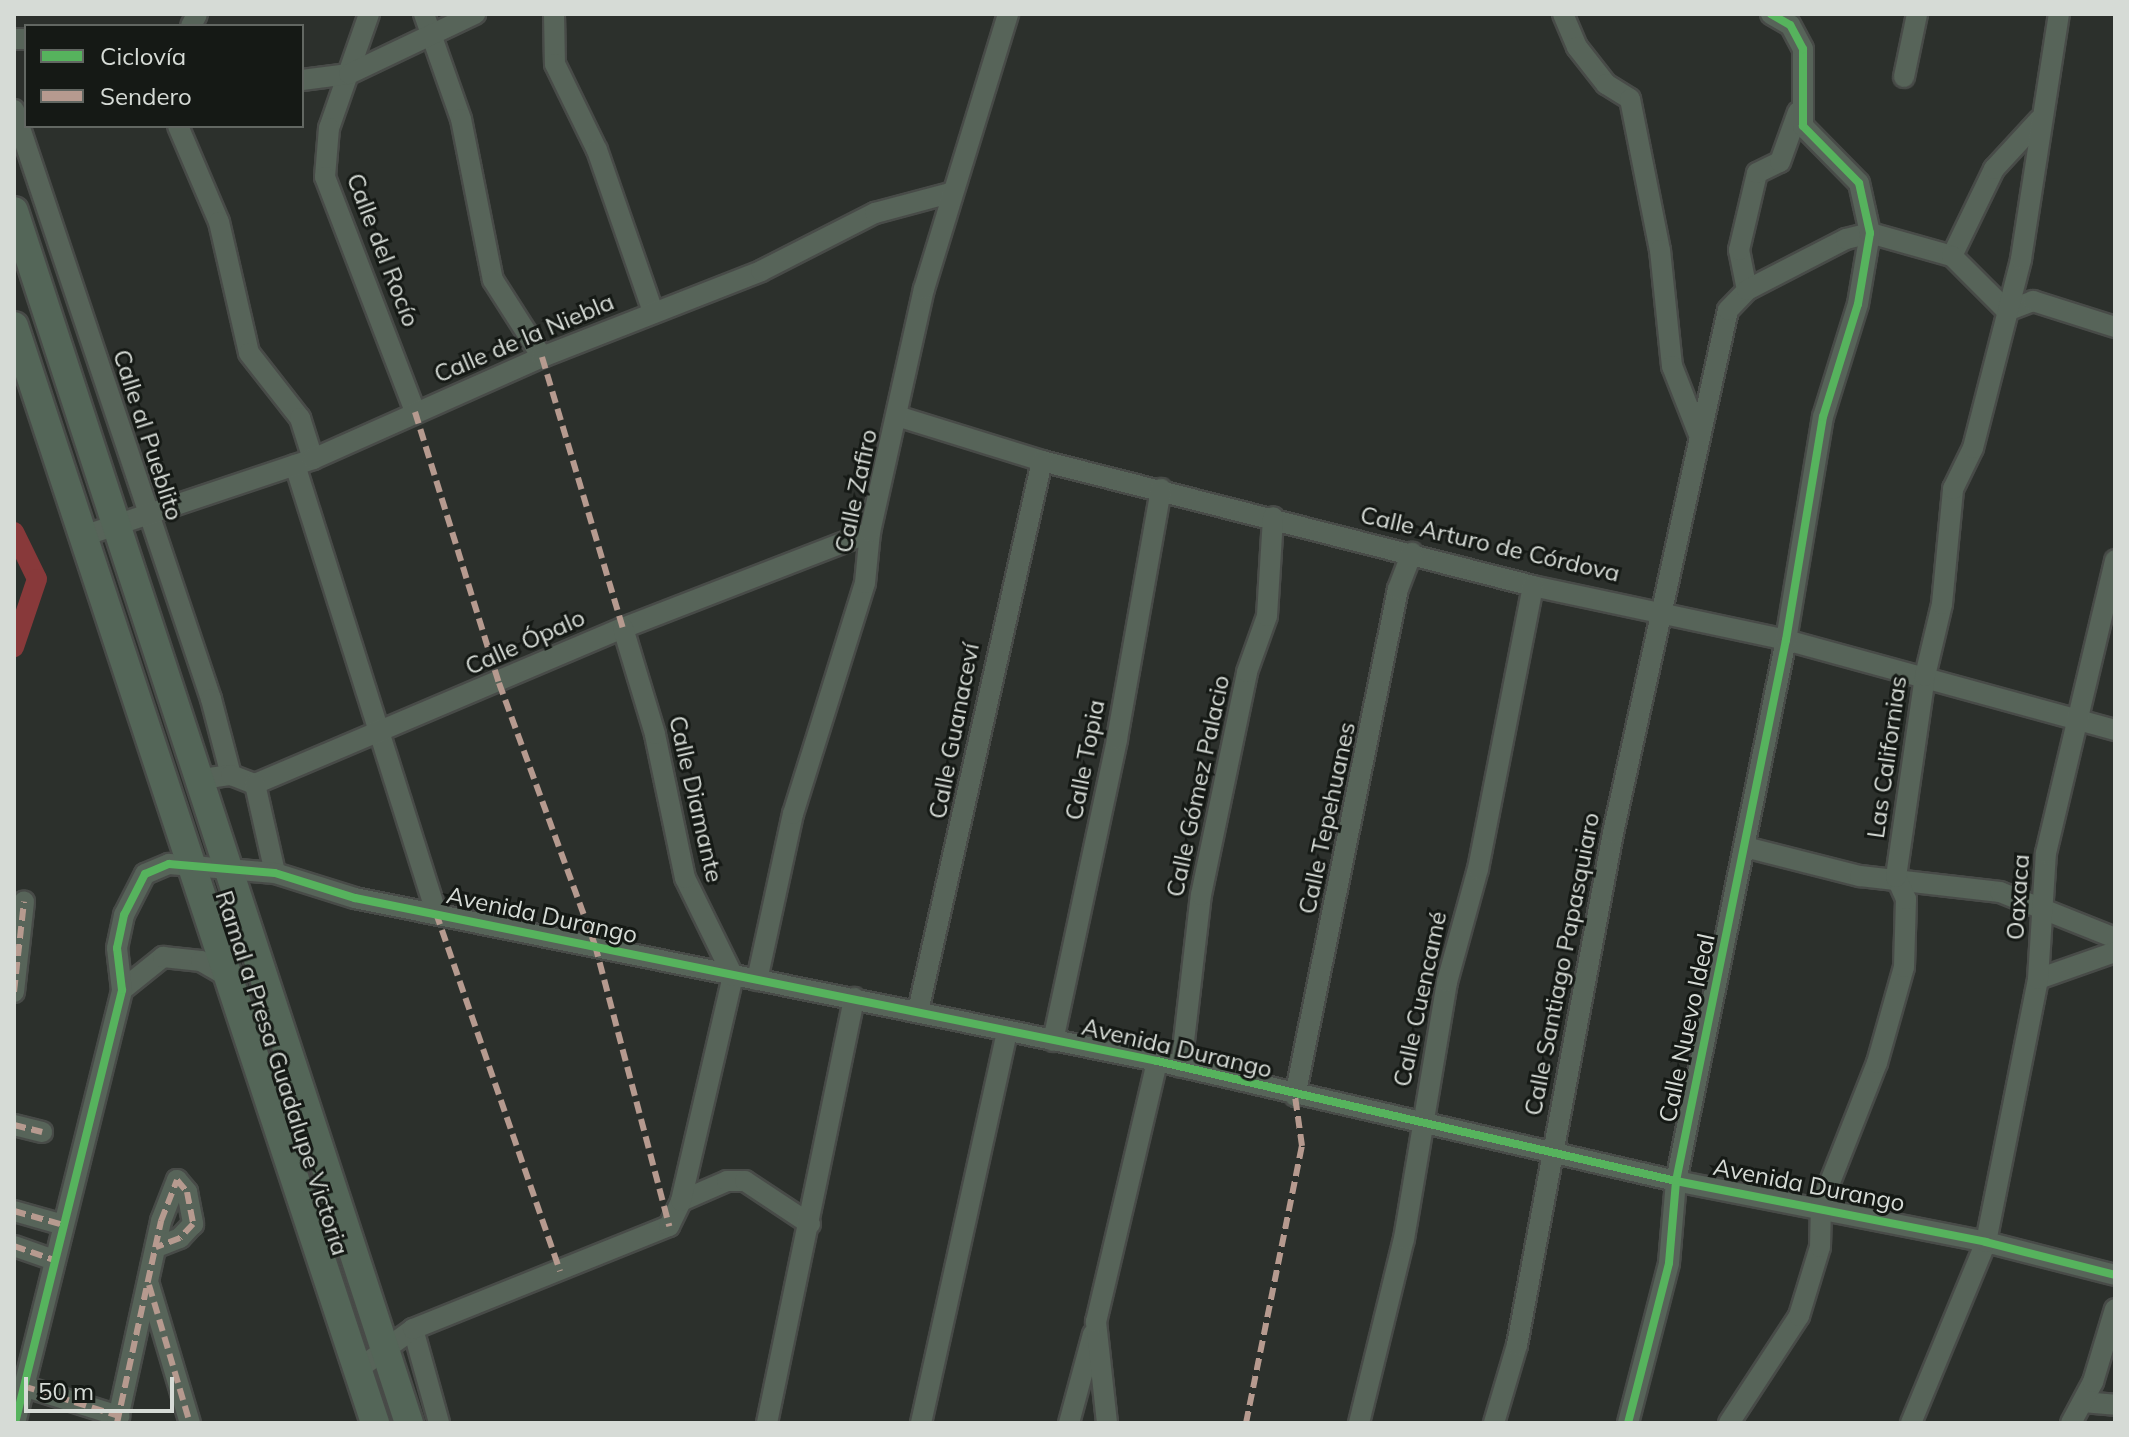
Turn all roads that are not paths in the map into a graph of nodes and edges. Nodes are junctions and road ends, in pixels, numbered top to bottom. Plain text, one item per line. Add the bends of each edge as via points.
1 (369, 14) edge
2 (424, 14) edge
3 (475, 14) edge
4 (554, 14) edge
5 (1008, 14) edge
6 (1563, 14) edge
7 (1771, 14) edge
8 (1917, 14) edge
9 (2059, 14) edge
10 (430, 37) junction
11 (349, 74) junction
12 (1904, 77) dead end
13 (304, 80) edge
14 (14, 110) edge
15 (1798, 112) junction
16 (2039, 120) junction
17 (179, 128) edge
18 (950, 193) junction
19 (14, 211) edge
20 (1870, 233) junction
21 (58, 242) junction
22 (27, 252) junction
23 (1952, 256) junction
24 (1747, 290) junction
25 (2007, 311) junction
26 (653, 312) junction
27 (14, 326) edge
28 (2115, 327) edge
29 (542, 357) junction
30 (415, 412) junction
31 (900, 417) junction
32 (1700, 437) junction
33 (1042, 461) junction
34 (304, 462) junction
35 (1161, 489) junction
36 (147, 517) junction
37 (1273, 517) junction
38 (116, 528) junction
39 (870, 532) junction
40 (83, 536) junction
41 (1412, 553) junction
42 (2115, 560) edge
43 (1533, 586) junction
44 (1664, 610) junction
45 (623, 628) junction
46 (1786, 640) junction
47 (1925, 676) junction
48 (2077, 720) junction
49 (2115, 730) edge
50 (379, 732) junction
51 (231, 775) junction
52 (202, 779) junction
53 (255, 784) junction
54 (1745, 847) junction
55 (193, 865) junction
56 (229, 865) junction
57 (275, 873) junction
58 (1896, 877) junction
59 (24, 902) dead end
60 (2045, 905) junction
61 (436, 913) junction
62 (2115, 938) edge
63 (2115, 952) edge
64 (733, 976) junction
65 (232, 979) junction
66 (2038, 979) junction
67 (757, 980) junction
68 (15, 983) edge
69 (122, 990) junction
70 (854, 998) junction
71 (918, 1011) junction
72 (1007, 1032) junction
73 (1053, 1041) junction
74 (1157, 1061) junction
75 (1181, 1067) junction
76 (1295, 1096) junction
77 (1420, 1121) junction
78 (14, 1125) edge
79 (42, 1132) dead end
80 (1553, 1151) junction
81 (1676, 1181) junction
82 (681, 1201) junction
83 (1821, 1205) junction
84 (14, 1211) edge
85 (810, 1224) junction
86 (63, 1225) junction
87 (1986, 1242) junction
88 (14, 1246) edge
89 (156, 1247) dead end
90 (54, 1260) junction
91 (2115, 1275) edge
92 (148, 1284) junction
93 (2115, 1309) edge
94 (1096, 1322) junction
95 (413, 1329) junction
96 (386, 1354) junction
97 (357, 1370) junction
98 (23, 1386) junction
99 (2083, 1402) junction
100 (2115, 1405) edge
101 (118, 1420) edge
102 (15, 1423) edge
103 (190, 1423) edge
104 (375, 1423) edge
105 (409, 1423) edge
106 (439, 1423) edge
107 (767, 1423) edge
108 (921, 1423) edge
109 (1069, 1423) edge
110 (1107, 1423) edge
111 (1359, 1423) edge
112 (1494, 1423) edge
113 (1628, 1423) edge
114 (1729, 1423) edge
115 (1911, 1423) edge
116 (2071, 1423) edge

1 - 11 street, Calle del Rocío
2 - 10 street
3 - 10 street
4 - 26 street via 555,64 597,150
5 - 18 street, Calle Zafiro
6 - 32 street via 1577,47 1606,84 1630,99 1660,250 1672,366
7 - 15 street via 1790,25 1803,49 1807,64
8 - 12 street
9 - 16 street, Las Californias
10 - 11 street
10 - 29 street via 464,129 493,280
11 - 13 street
11 - 30 street, Calle del Rocío via 329,128 325,177
14 - 21 street, Calle al Pueblito
15 - 20 street via 1810,135 1859,183
15 - 24 street via 1780,162 1757,173 1739,250
16 - 23 street via 1994,169
16 - 25 street, Las Californias via 2021,259
17 - 34 street via 219,222 249,353 300,418
18 - 26 street, Calle de la Niebla via 875,213 761,271
18 - 31 street, Calle Zafiro
19 - 22 main road, Ramal a Presa Guadalupe Victoria
20 - 23 street
20 - 24 street via 1846,239
20 - 46 street, Calle Nuevo Ideal via 1858,304 1823,417
21 - 22 street
21 - 36 street, Calle al Pueblito
22 - 38 main road, Ramal a Presa Guadalupe Victoria
23 - 25 street
24 - 32 street, Calle Santiago Papasquiaro via 1728,310
25 - 28 street via 2033,301
25 - 47 street, Las Californias via 1973,448 1953,489 1942,604
26 - 29 street, Calle de la Niebla
27 - 40 main road, Ramal a Presa Guadalupe Victoria
29 - 30 street, Calle de la Niebla
30 - 34 street, Calle de la Niebla
31 - 33 street, Calle Arturo de Córdova
31 - 39 street, Calle Zafiro
32 - 44 street, Calle Santiago Papasquiaro
33 - 35 street, Calle Arturo de Córdova
33 - 71 street, Calle Guanaceví
34 - 36 street, Calle de la Niebla
34 - 50 street
35 - 37 street, Calle Arturo de Córdova
35 - 73 street, Calle Topia via 1117,739
36 - 38 street, Calle de la Niebla
36 - 51 street, Calle al Pueblito via 211,699
37 - 41 street, Calle Arturo de Córdova
37 - 75 street, Calle Gómez Palacio via 1267,616 1247,672 1201,895
38 - 40 street, Calle de la Niebla
38 - 52 main road, Ramal a Presa Guadalupe Victoria
39 - 45 street, Calle Ópalo
39 - 67 street, Calle Zafiro via 865,583 793,814
40 - 55 main road, Ramal a Presa Guadalupe Victoria
41 - 43 street, Calle Arturo de Córdova
41 - 76 street, Calle Tepehuanes via 1398,589
42 - 48 street, Oaxaca
43 - 44 street, Calle Arturo de Córdova
43 - 77 street, Calle Cuencamé via 1478,869 1452,958
44 - 46 street, Calle Arturo de Córdova
44 - 80 street, Calle Santiago Papasquiaro via 1613,833
45 - 50 street, Calle Ópalo
45 - 64 street, Calle Diamante via 655,734 685,878
46 - 47 street, Calle Arturo de Córdova
46 - 54 street, Calle Nuevo Ideal
47 - 48 street, Calle Arturo de Córdova
47 - 58 street, Las Californias
48 - 49 street, Calle Arturo de Córdova
48 - 60 street, Oaxaca via 2046,853
50 - 53 street, Calle Ópalo
50 - 61 street
51 - 52 street
51 - 53 street
52 - 56 main road, Ramal a Presa Guadalupe Victoria
53 - 57 street
54 - 58 street via 1860,876
54 - 81 street, Calle Nuevo Ideal
55 - 56 street, Avenida Durango
55 - 65 main road, Ramal a Presa Guadalupe Victoria
55 - 69 street, Avenida Durango via 156,867 133,888 117,948
56 - 57 street, Avenida Durango
56 - 96 main road, Ramal a Presa Guadalupe Victoria
57 - 61 street, Avenida Durango via 355,898
58 - 60 street
58 - 83 street, Las Californias via 1906,899 1904,967 1877,1063
59 - 68 street
60 - 62 street
60 - 66 street, Oaxaca
61 - 64 street, Avenida Durango
63 - 66 street
64 - 67 street, Avenida Durango
64 - 82 street
65 - 69 street via 201,961 163,957
65 - 97 main road, Ramal a Presa Guadalupe Victoria
66 - 87 street, Oaxaca
67 - 70 street, Avenida Durango
69 - 86 street
70 - 71 street, Avenida Durango
70 - 85 street
71 - 72 street, Avenida Durango
72 - 73 street, Avenida Durango
72 - 108 street
73 - 74 street, Avenida Durango
74 - 75 street, Avenida Durango
74 - 94 street
75 - 76 street, Avenida Durango
76 - 77 street, Avenida Durango
77 - 80 street, Avenida Durango
77 - 111 street, Calle Cuencamé via 1404,1239
78 - 79 street
80 - 81 street, Avenida Durango
80 - 112 street, Calle Santiago Papasquiaro via 1517,1345
81 - 83 street, Avenida Durango
81 - 113 street, Calle Nuevo Ideal via 1669,1263
82 - 85 street via 727,1181 745,1181
82 - 95 street via 669,1226
83 - 87 street, Avenida Durango
83 - 114 street via 1820,1247 1799,1316
84 - 86 street
85 - 107 street
86 - 90 street
87 - 91 street, Avenida Durango
87 - 115 street, Oaxaca
88 - 90 street
89 - 92 street
90 - 98 street
92 - 101 street
92 - 103 street
93 - 99 street
94 - 109 street
94 - 110 street
95 - 96 street
95 - 106 street
96 - 97 street
96 - 105 main road, Ramal a Presa Guadalupe Victoria
97 - 104 main road, Ramal a Presa Guadalupe Victoria
98 - 101 street
98 - 102 street
99 - 100 street
99 - 116 street

